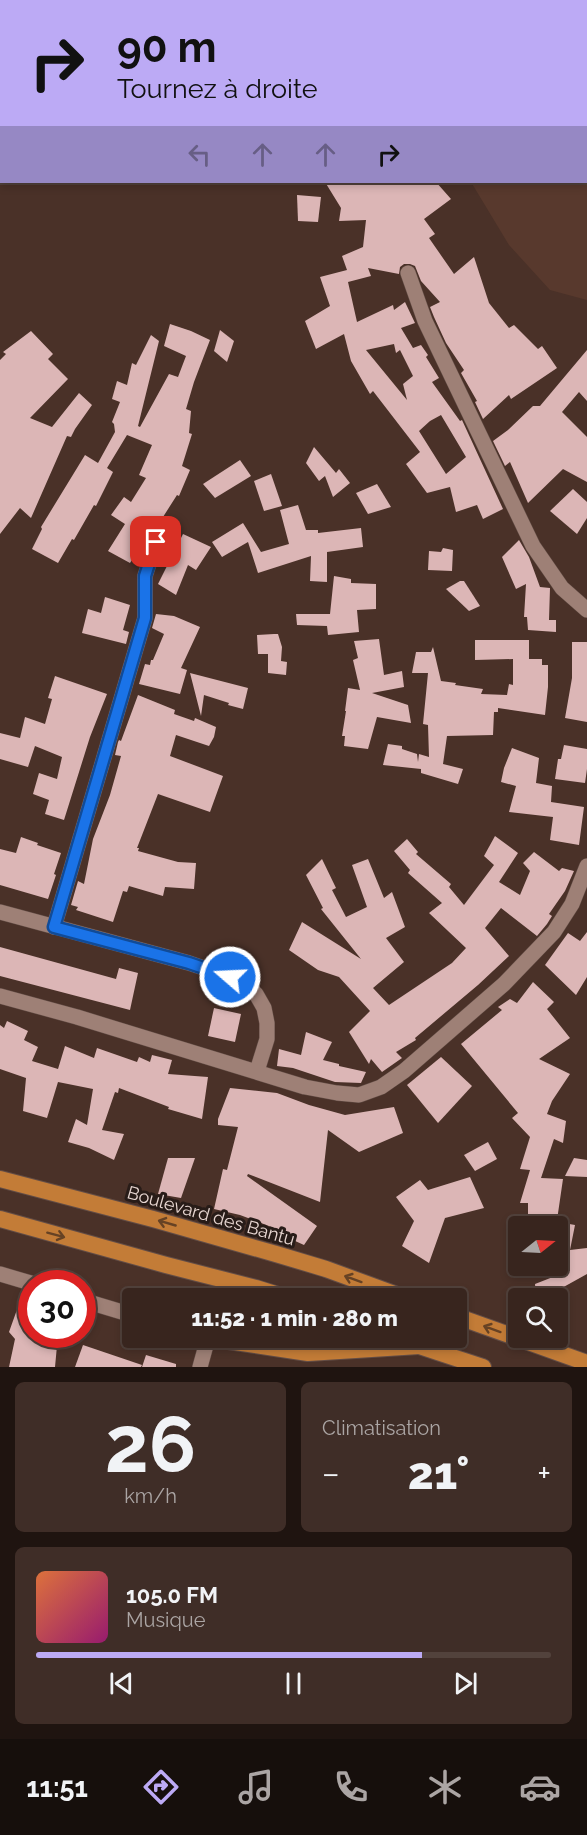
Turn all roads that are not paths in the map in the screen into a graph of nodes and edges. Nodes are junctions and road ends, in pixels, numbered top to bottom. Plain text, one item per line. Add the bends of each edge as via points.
1 (408, 273) dead end
2 (156, 542) dead end
3 (587, 610) edge
4 (587, 866) edge
5 (0, 912) edge
6 (54, 927) junction
7 (0, 996) edge
8 (256, 1071) junction
9 (0, 1179) edge
10 (0, 1219) edge
11 (0, 1274) edge
12 (18, 1279) edge
13 (256, 1288) edge
14 (378, 1288) edge
15 (96, 1303) edge
16 (122, 1312) edge
17 (467, 1320) edge
18 (205, 1348) edge
19 (275, 1348) edge
20 (387, 1348) edge
21 (425, 1348) edge
22 (587, 1364) edge
23 (200, 1367) edge
24 (483, 1367) edge

1 - 3 street via 425,321 534,546 562,588
2 - 6 street via 145,576 145,618
4 - 8 street via 572,904 536,952 470,1015 381,1087 358,1095 337,1093
5 - 6 street
6 - 8 street via 242,981 256,994 267,1023 267,1039
7 - 8 street
14 -> 9 highway, Boulevard des Bantu via 276,1254
10 -> 13 highway
11 - 12 street
15 - 16 street
22 -> 17 highway
18 - 23 street
19 - 20 highway via 308,1353
21 - 24 highway

